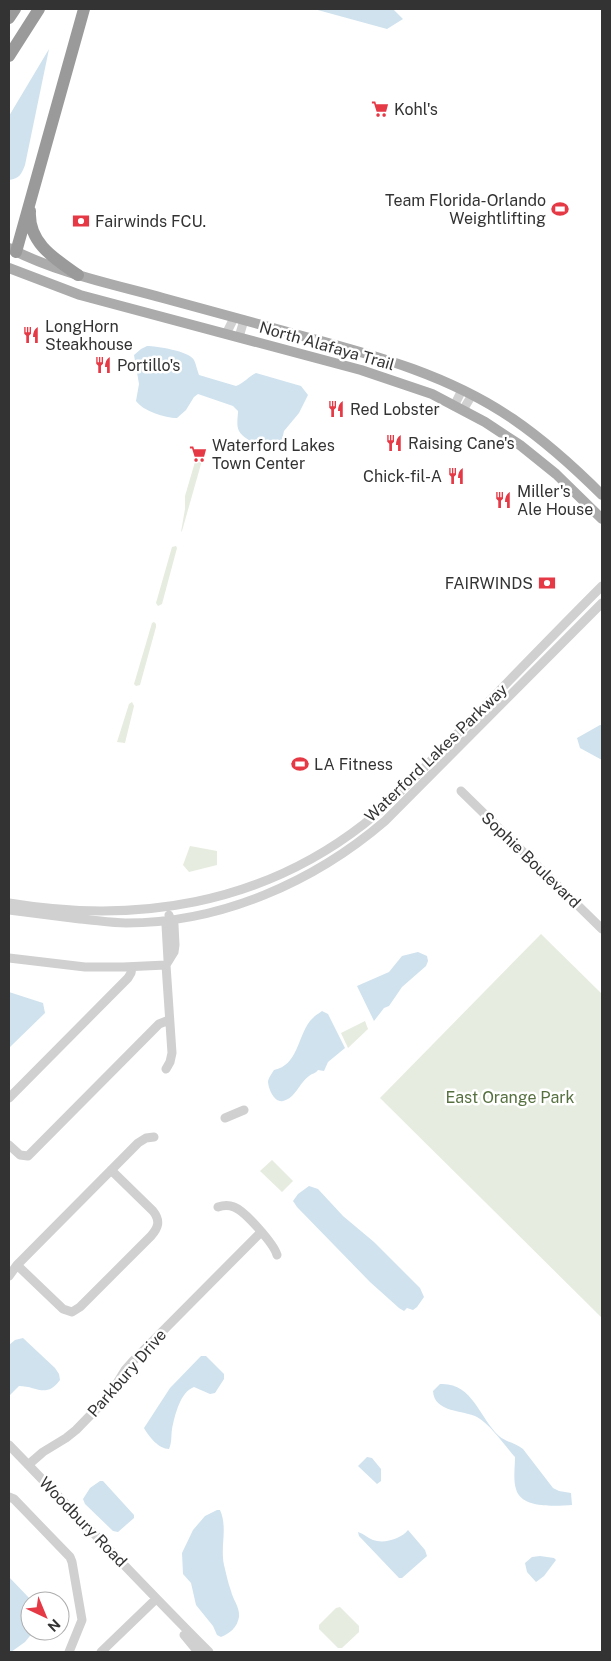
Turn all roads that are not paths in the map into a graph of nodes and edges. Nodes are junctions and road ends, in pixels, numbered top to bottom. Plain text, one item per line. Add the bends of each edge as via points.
1 (15, 9) edge
2 (39, 9) edge
3 (84, 9) edge
4 (9, 18) edge
5 (9, 56) edge
6 (30, 198) junction
7 (11, 250) edge
8 (10, 269) edge
9 (78, 275) junction
10 (239, 319) junction
11 (226, 334) junction
12 (239, 337) junction
13 (462, 390) junction
14 (472, 395) junction
15 (459, 408) junction
16 (602, 495) edge
17 (602, 519) edge
18 (602, 586) edge
19 (602, 603) edge
20 (557, 632) junction
21 (515, 691) junction
22 (461, 791) dead end
23 (313, 858) junction
24 (318, 868) junction
25 (9, 904) edge
26 (168, 907) junction
27 (9, 910) edge
28 (170, 919) junction
29 (602, 929) edge
30 (9, 958) edge
31 (167, 963) junction
32 (132, 967) junction
33 (169, 1020) junction
34 (166, 1069) dead end
35 (9, 1098) edge
36 (244, 1110) dead end
37 (225, 1118) dead end
38 (154, 1137) dead end
39 (9, 1146) edge
40 (112, 1170) junction
41 (218, 1207) dead end
42 (261, 1232) junction
43 (277, 1255) dead end
44 (17, 1265) junction
45 (9, 1276) edge
46 (9, 1445) edge
47 (28, 1465) junction
48 (9, 1497) edge
49 (156, 1599) junction
50 (69, 1652) edge
51 (100, 1652) edge
52 (198, 1652) edge
53 (209, 1652) edge

1 - 4 highway
2 - 5 highway
3 - 6 highway
6 - 7 highway
6 - 9 highway via 29,220 41,246
7 - 8 main road
7 - 9 main road, North Alafaya Trail
8 - 11 main road, North Alafaya Trail via 80,295
9 - 10 main road, North Alafaya Trail
10 - 11 street
10 - 12 street
10 - 13 main road, North Alafaya Trail via 394,362
11 - 12 main road, North Alafaya Trail
12 - 15 main road, North Alafaya Trail via 387,378 432,394
13 - 14 main road, North Alafaya Trail
13 - 15 street
14 - 15 street
14 - 16 main road, North Alafaya Trail via 542,440
15 - 17 main road, North Alafaya Trail via 539,460
18 - 20 street, Waterford Lakes Parkway
19 - 21 street, Waterford Lakes Parkway
20 - 21 street via 553,646 518,681
20 - 23 street, Waterford Lakes Parkway via 388,802 354,831
21 - 24 street, Waterford Lakes Parkway via 385,821
22 - 29 street, Sophie Boulevard
23 - 24 street
23 - 26 street, Waterford Lakes Parkway via 242,890
24 - 28 street, Waterford Lakes Parkway via 248,900
25 - 26 street, Waterford Lakes Parkway via 102,911
26 - 28 street
27 - 28 street, Waterford Lakes Parkway via 117,923
28 - 31 street via 174,924 176,945
30 - 32 street via 72,966
31 - 32 street
31 - 33 street
32 - 35 street via 128,978
33 - 34 street via 172,1057
33 - 39 street via 159,1024 30,1154 20,1155
36 - 37 street
38 - 40 street via 142,1140
40 - 44 street
40 - 44 street via 153,1211 158,1218 158,1226 80,1307 72,1312 62,1309
41 - 42 street via 235,1207
42 - 43 street via 273,1244
42 - 47 street, Parkbury Drive via 133,1361 109,1396 76,1430
44 - 45 street
46 - 47 street, Woodbury Road
47 - 49 street, Woodbury Road
48 - 50 street via 72,1562 82,1620
49 - 51 street
49 - 52 street, Woodbury Road
49 - 53 street, Woodbury Road

